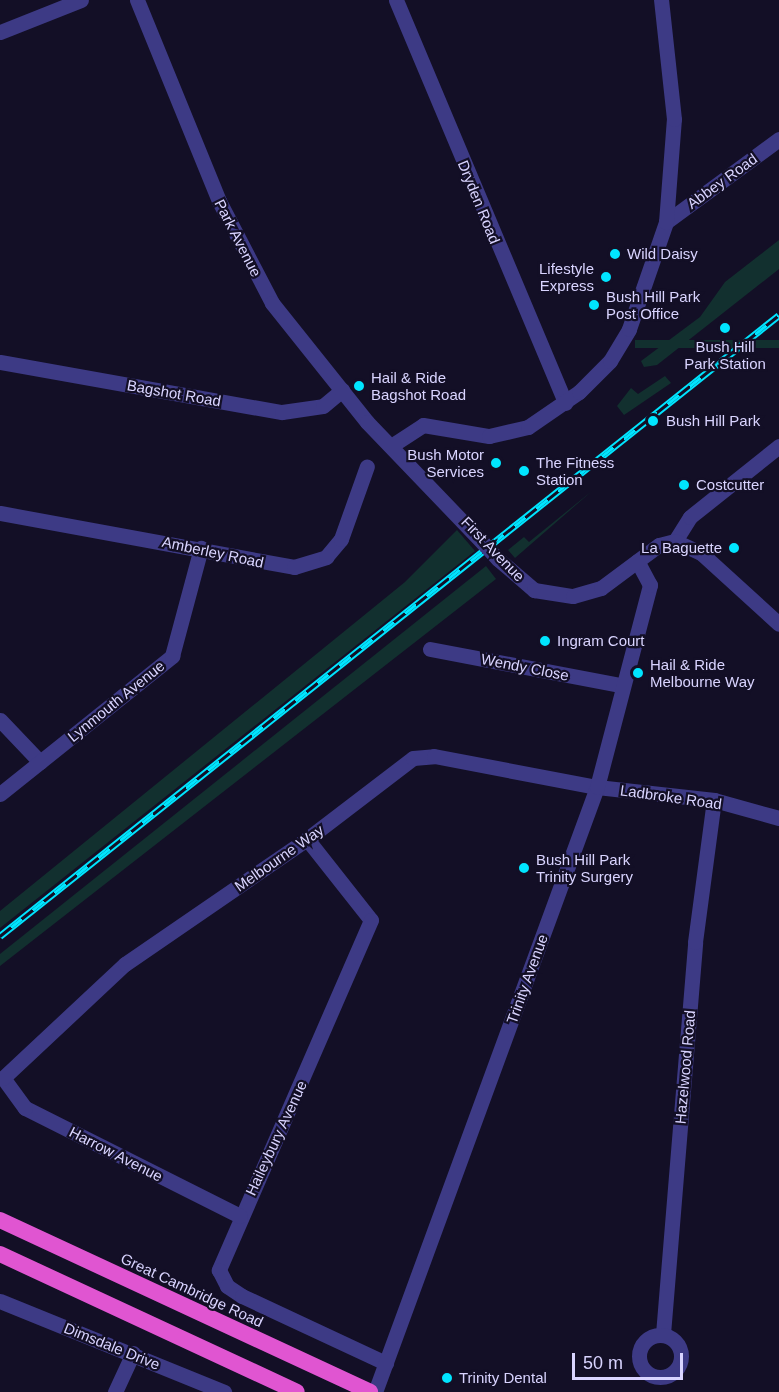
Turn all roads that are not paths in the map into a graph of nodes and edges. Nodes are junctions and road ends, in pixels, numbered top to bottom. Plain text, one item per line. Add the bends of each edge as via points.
1 (81, 0) edge
2 (137, 0) edge
3 (396, 0) edge
4 (661, 0) edge
5 (0, 32) edge
6 (779, 140) edge
7 (666, 222) junction
8 (0, 362) edge
9 (342, 390) junction
10 (565, 403) junction
11 (391, 446) junction
12 (779, 446) edge
13 (367, 466) dead end
14 (0, 513) edge
15 (675, 541) junction
16 (201, 548) junction
17 (638, 561) junction
18 (779, 624) edge
19 (430, 649) dead end
20 (621, 685) junction
21 (0, 720) edge
22 (40, 762) junction
23 (597, 787) junction
24 (0, 794) edge
25 (714, 800) junction
26 (779, 818) edge
27 (308, 839) junction
28 (3, 1078) joint
29 (240, 1216) junction
30 (0, 1220) edge
31 (0, 1254) edge
32 (0, 1301) edge
33 (663, 1334) dead end
34 (133, 1353) junction
35 (386, 1363) junction
36 (115, 1392) edge
37 (224, 1392) edge
38 (297, 1392) edge
39 (370, 1392) edge
40 (375, 1392) edge

1 - 5 street
2 - 9 street, Park Avenue via 243,251 273,303
3 - 10 street, Dryden Road
4 - 7 street via 674,119
6 - 7 street, Abbey Road
7 - 10 street via 629,329 610,361
8 - 9 street, Bagshot Road via 282,412 322,406
9 - 11 street, Park Avenue
10 - 11 street via 507,434 423,425
11 - 17 street, First Avenue, bridge via 498,559 534,590 560,596 601,588
12 - 15 street via 690,517
13 - 16 street, Amberley Road via 341,539 310,565 272,564
14 - 16 street, Amberley Road
15 - 17 street, First Avenue via 659,545
15 - 18 street via 701,553
16 - 22 street, Lynmouth Avenue via 172,656
17 - 20 street, Trinity Avenue via 650,585
19 - 20 street, Wendy Close
20 - 23 street, Trinity Avenue
21 - 22 street
22 - 24 street, Lynmouth Avenue
23 - 25 street, Ladbroke Road
23 - 27 street, Melbourne Way via 422,755
23 - 35 street, Trinity Avenue
25 - 26 street, Ladbroke Road
25 - 33 street, Hazelwood Road via 695,942
27 - 28 street, Melbourne Way via 125,964
27 - 29 street, Haileybury Avenue via 371,920
28 - 29 street, Harrow Avenue via 25,1108
29 - 35 street, Haileybury Avenue via 220,1264 227,1286
30 - 39 highway, Great Cambridge Road
31 - 38 highway
32 - 34 street, Dimsdale Drive
34 - 36 street
34 - 37 street, Dimsdale Drive
35 - 40 street, Trinity Avenue

